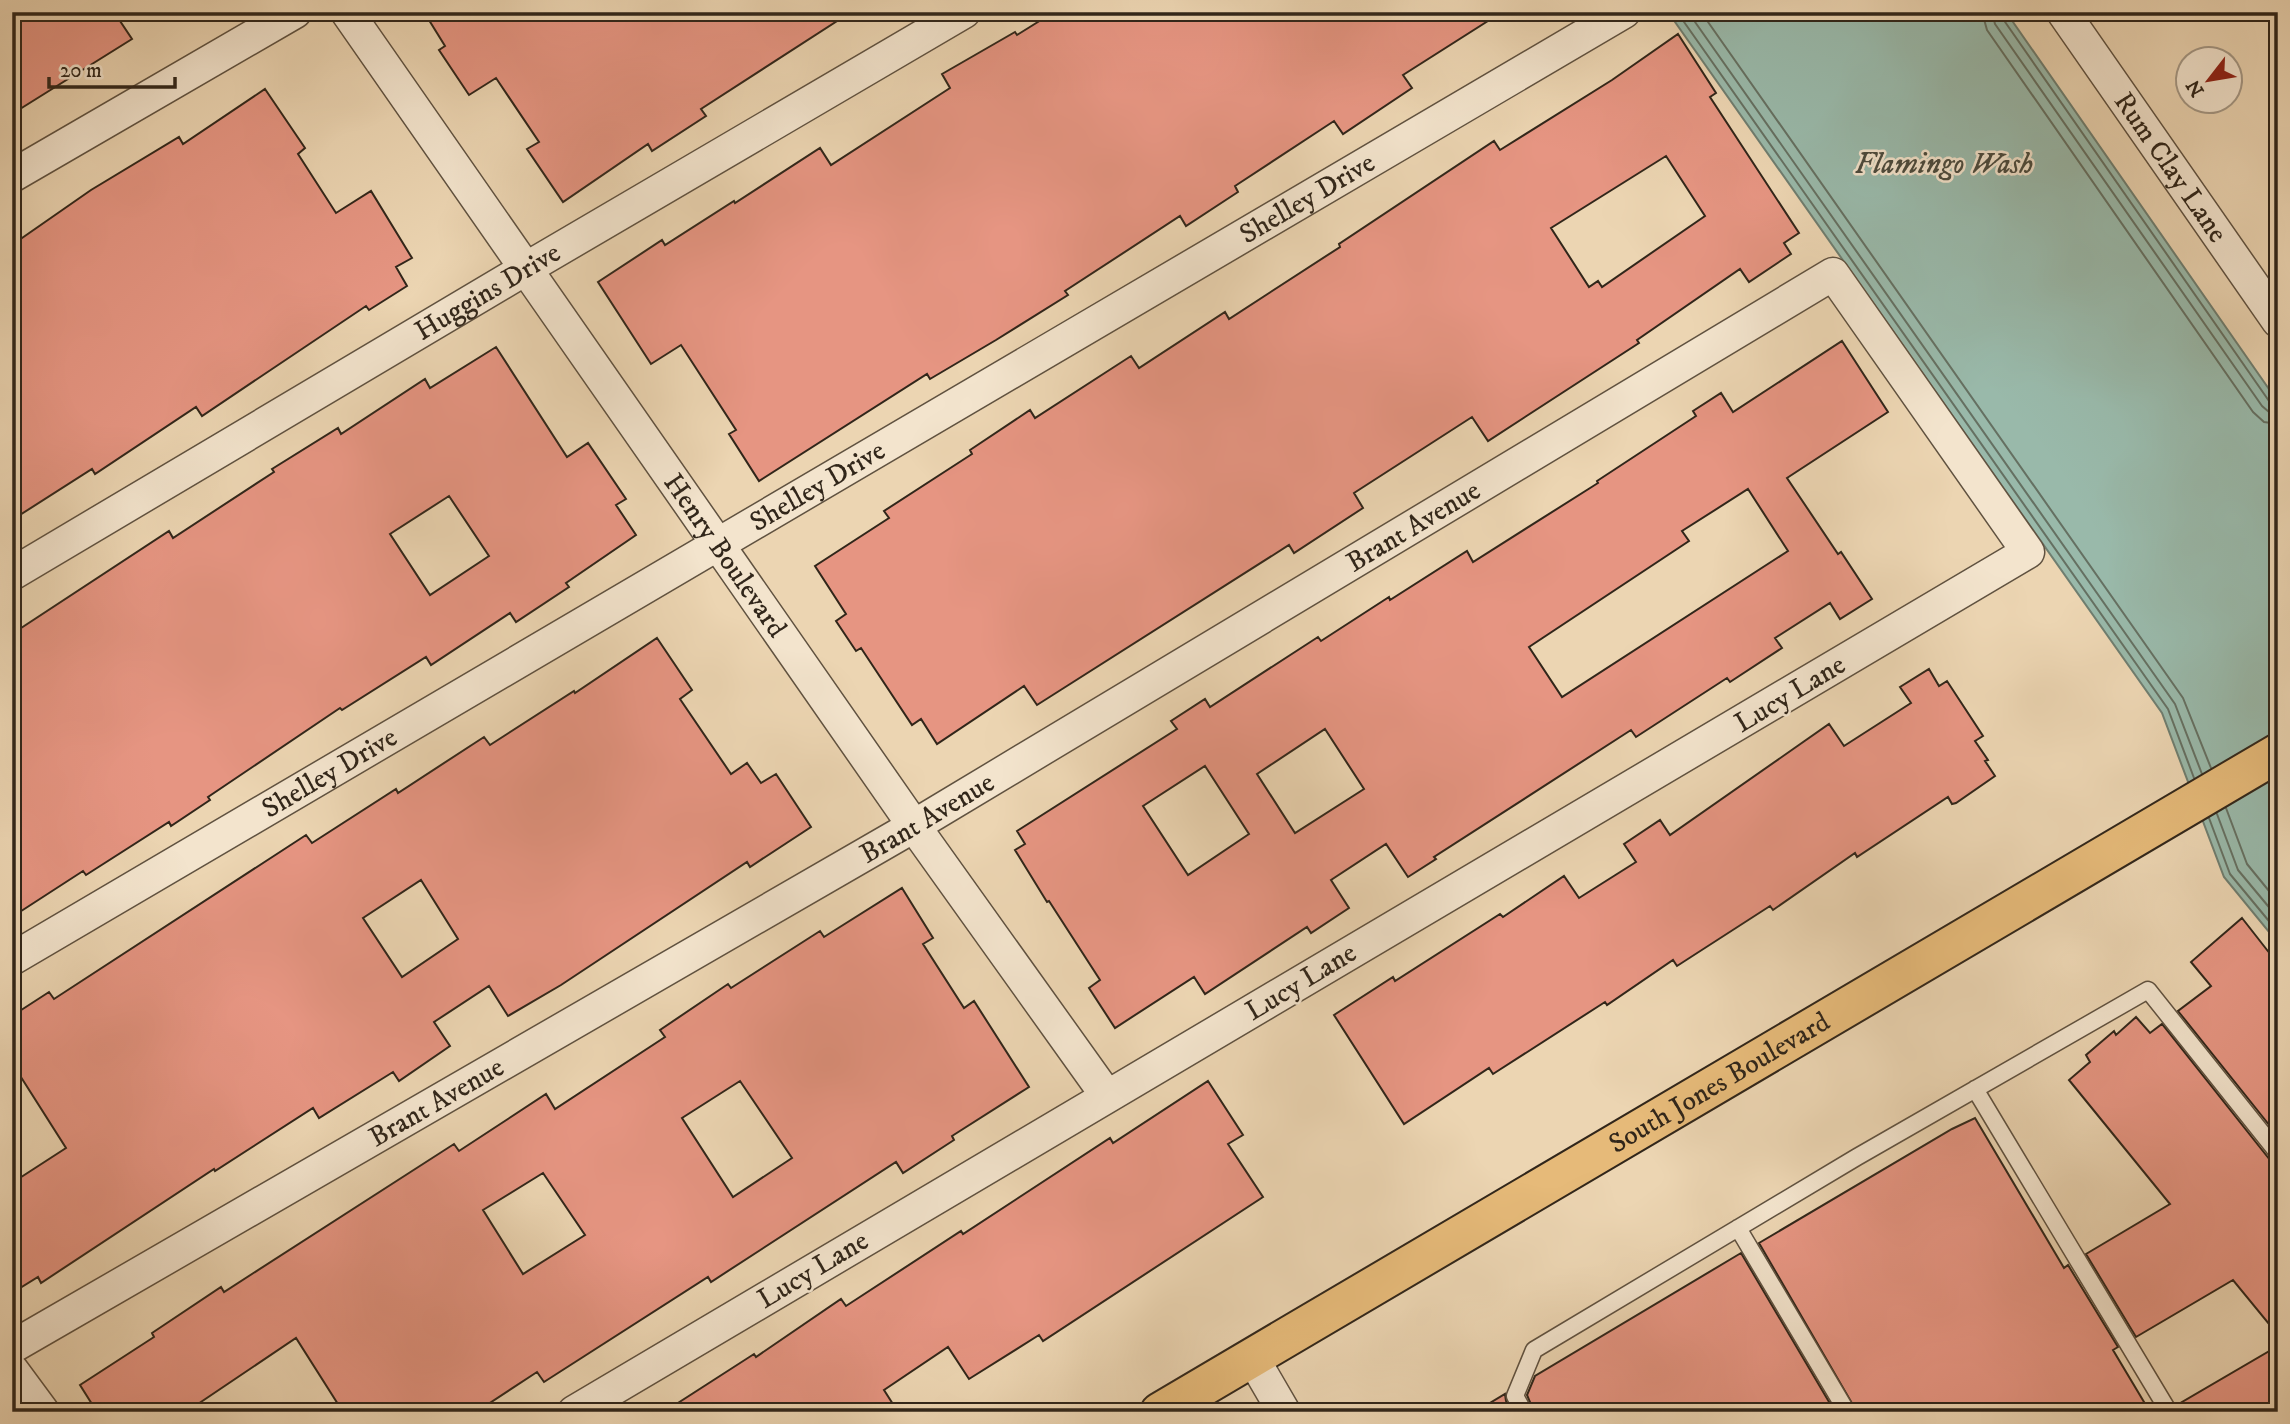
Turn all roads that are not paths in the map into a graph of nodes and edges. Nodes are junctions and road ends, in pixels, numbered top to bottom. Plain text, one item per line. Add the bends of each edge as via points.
1 (295, 12) edge
2 (347, 12) edge
3 (964, 12) edge
4 (1624, 12) edge
5 (2063, 12) edge
6 (12, 176) edge
7 (527, 268) junction
8 (1833, 274) joint
9 (2278, 321) edge
10 (719, 544) junction
11 (12, 574) edge
12 (2278, 753) edge
13 (914, 826) junction
14 (12, 959) edge
15 (1975, 1089) junction
16 (1107, 1096) junction
17 (2278, 1153) edge
18 (1738, 1228) junction
19 (12, 1347) edge
20 (1252, 1357) junction
21 (12, 1370) edge
22 (43, 1412) edge
23 (574, 1412) edge
24 (1160, 1412) edge
25 (1284, 1412) edge
26 (1524, 1412) edge
27 (1847, 1412) edge
28 (2169, 1412) edge

1 - 6 street
2 - 7 street, Henry Boulevard
3 - 7 street, Huggins Drive
4 - 10 street, Shelley Drive
5 - 9 street, Rum Clay Lane
7 - 10 street, Henry Boulevard
7 - 11 street, Huggins Drive
8 - 13 street, Brant Avenue
8 - 16 street, Lucy Lane via 2028,552
10 - 13 street, Henry Boulevard
10 - 14 street, Shelley Drive
12 - 20 main road, South Jones Boulevard
13 - 16 street, Henry Boulevard
13 - 19 street, Brant Avenue
15 - 17 lane via 2148,990
15 - 18 lane
15 - 28 lane
16 - 23 street, Lucy Lane
18 - 26 lane via 1534,1350 1514,1396
18 - 27 lane
20 - 24 main road, South Jones Boulevard
20 - 25 street
21 - 22 street

